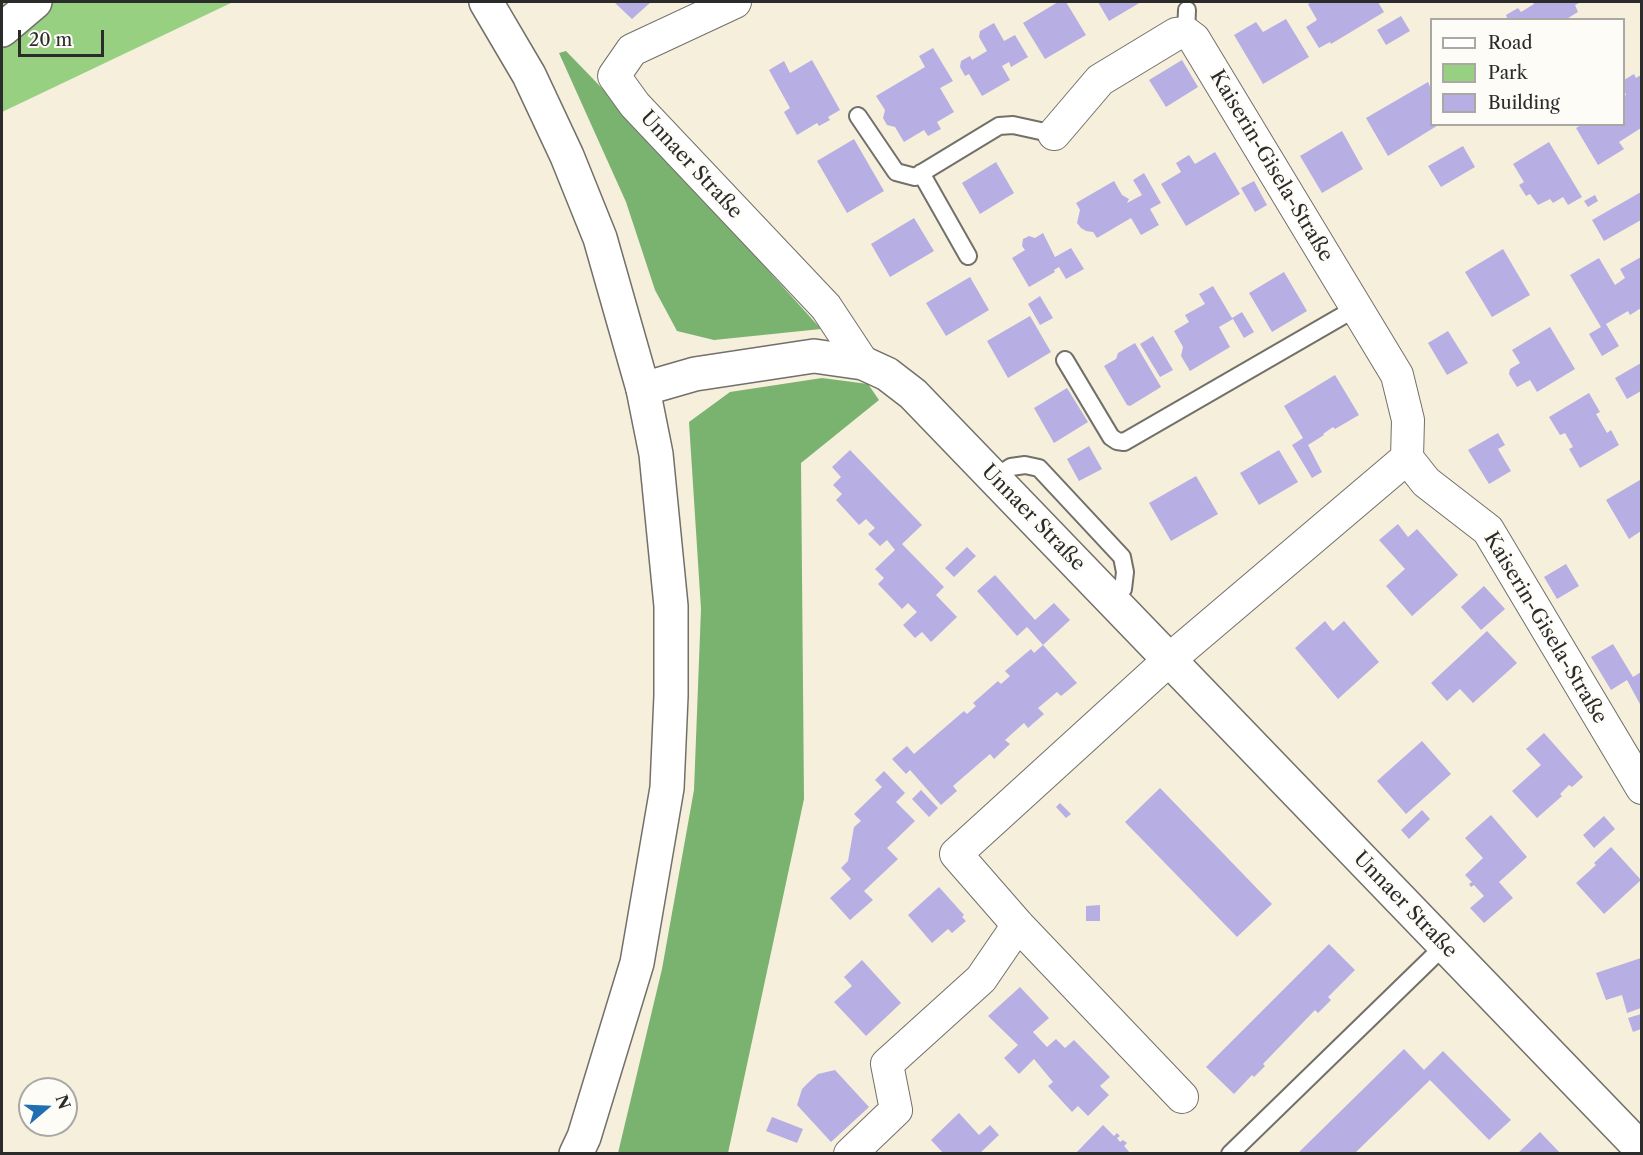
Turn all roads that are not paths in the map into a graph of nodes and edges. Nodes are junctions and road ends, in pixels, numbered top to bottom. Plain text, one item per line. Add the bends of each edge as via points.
1 (35, 2) edge
2 (486, 2) edge
3 (735, 2) edge
4 (2, 30) edge
5 (858, 116) dead end
6 (1054, 134) joint
7 (921, 173) junction
8 (968, 256) dead end
9 (1356, 308) junction
10 (1065, 360) dead end
11 (863, 363) junction
12 (643, 389) junction
13 (1407, 458) junction
14 (1169, 660) junction
15 (1641, 788) edge
16 (1018, 925) junction
17 (1445, 945) junction
18 (1182, 1097) dead end
19 (1641, 1150) edge
20 (576, 1154) edge
21 (850, 1154) edge
22 (1230, 1154) edge

1 - 4 main road
2 - 12 main road via 529,75 567,156 600,238
3 - 11 street, Unnaer Straße via 632,50 614,76 635,105 826,307
5 - 7 lane via 896,172 915,177
6 - 7 lane via 1013,125 999,126
6 - 9 street, Kaiserin-Gisela-Straße via 1100,80 1176,34 1186,22
7 - 8 lane
9 - 10 lane via 1124,442 1111,437
9 - 13 street, Kaiserin-Gisela-Straße via 1397,375 1408,420
11 - 12 main road, Unnaer Straße via 814,356 695,374
11 - 14 main road, Unnaer Straße via 887,374 913,394
12 - 20 main road via 656,454 671,606 667,788 636,963
13 - 14 street
13 - 15 street, Kaiserin-Gisela-Straße via 1426,482 1488,531
14 - 16 street via 956,854
14 - 17 main road, Unnaer Straße
16 - 18 street
16 - 21 street via 981,979 887,1064 896,1110
17 - 19 main road, Unnaer Straße
17 - 22 lane

